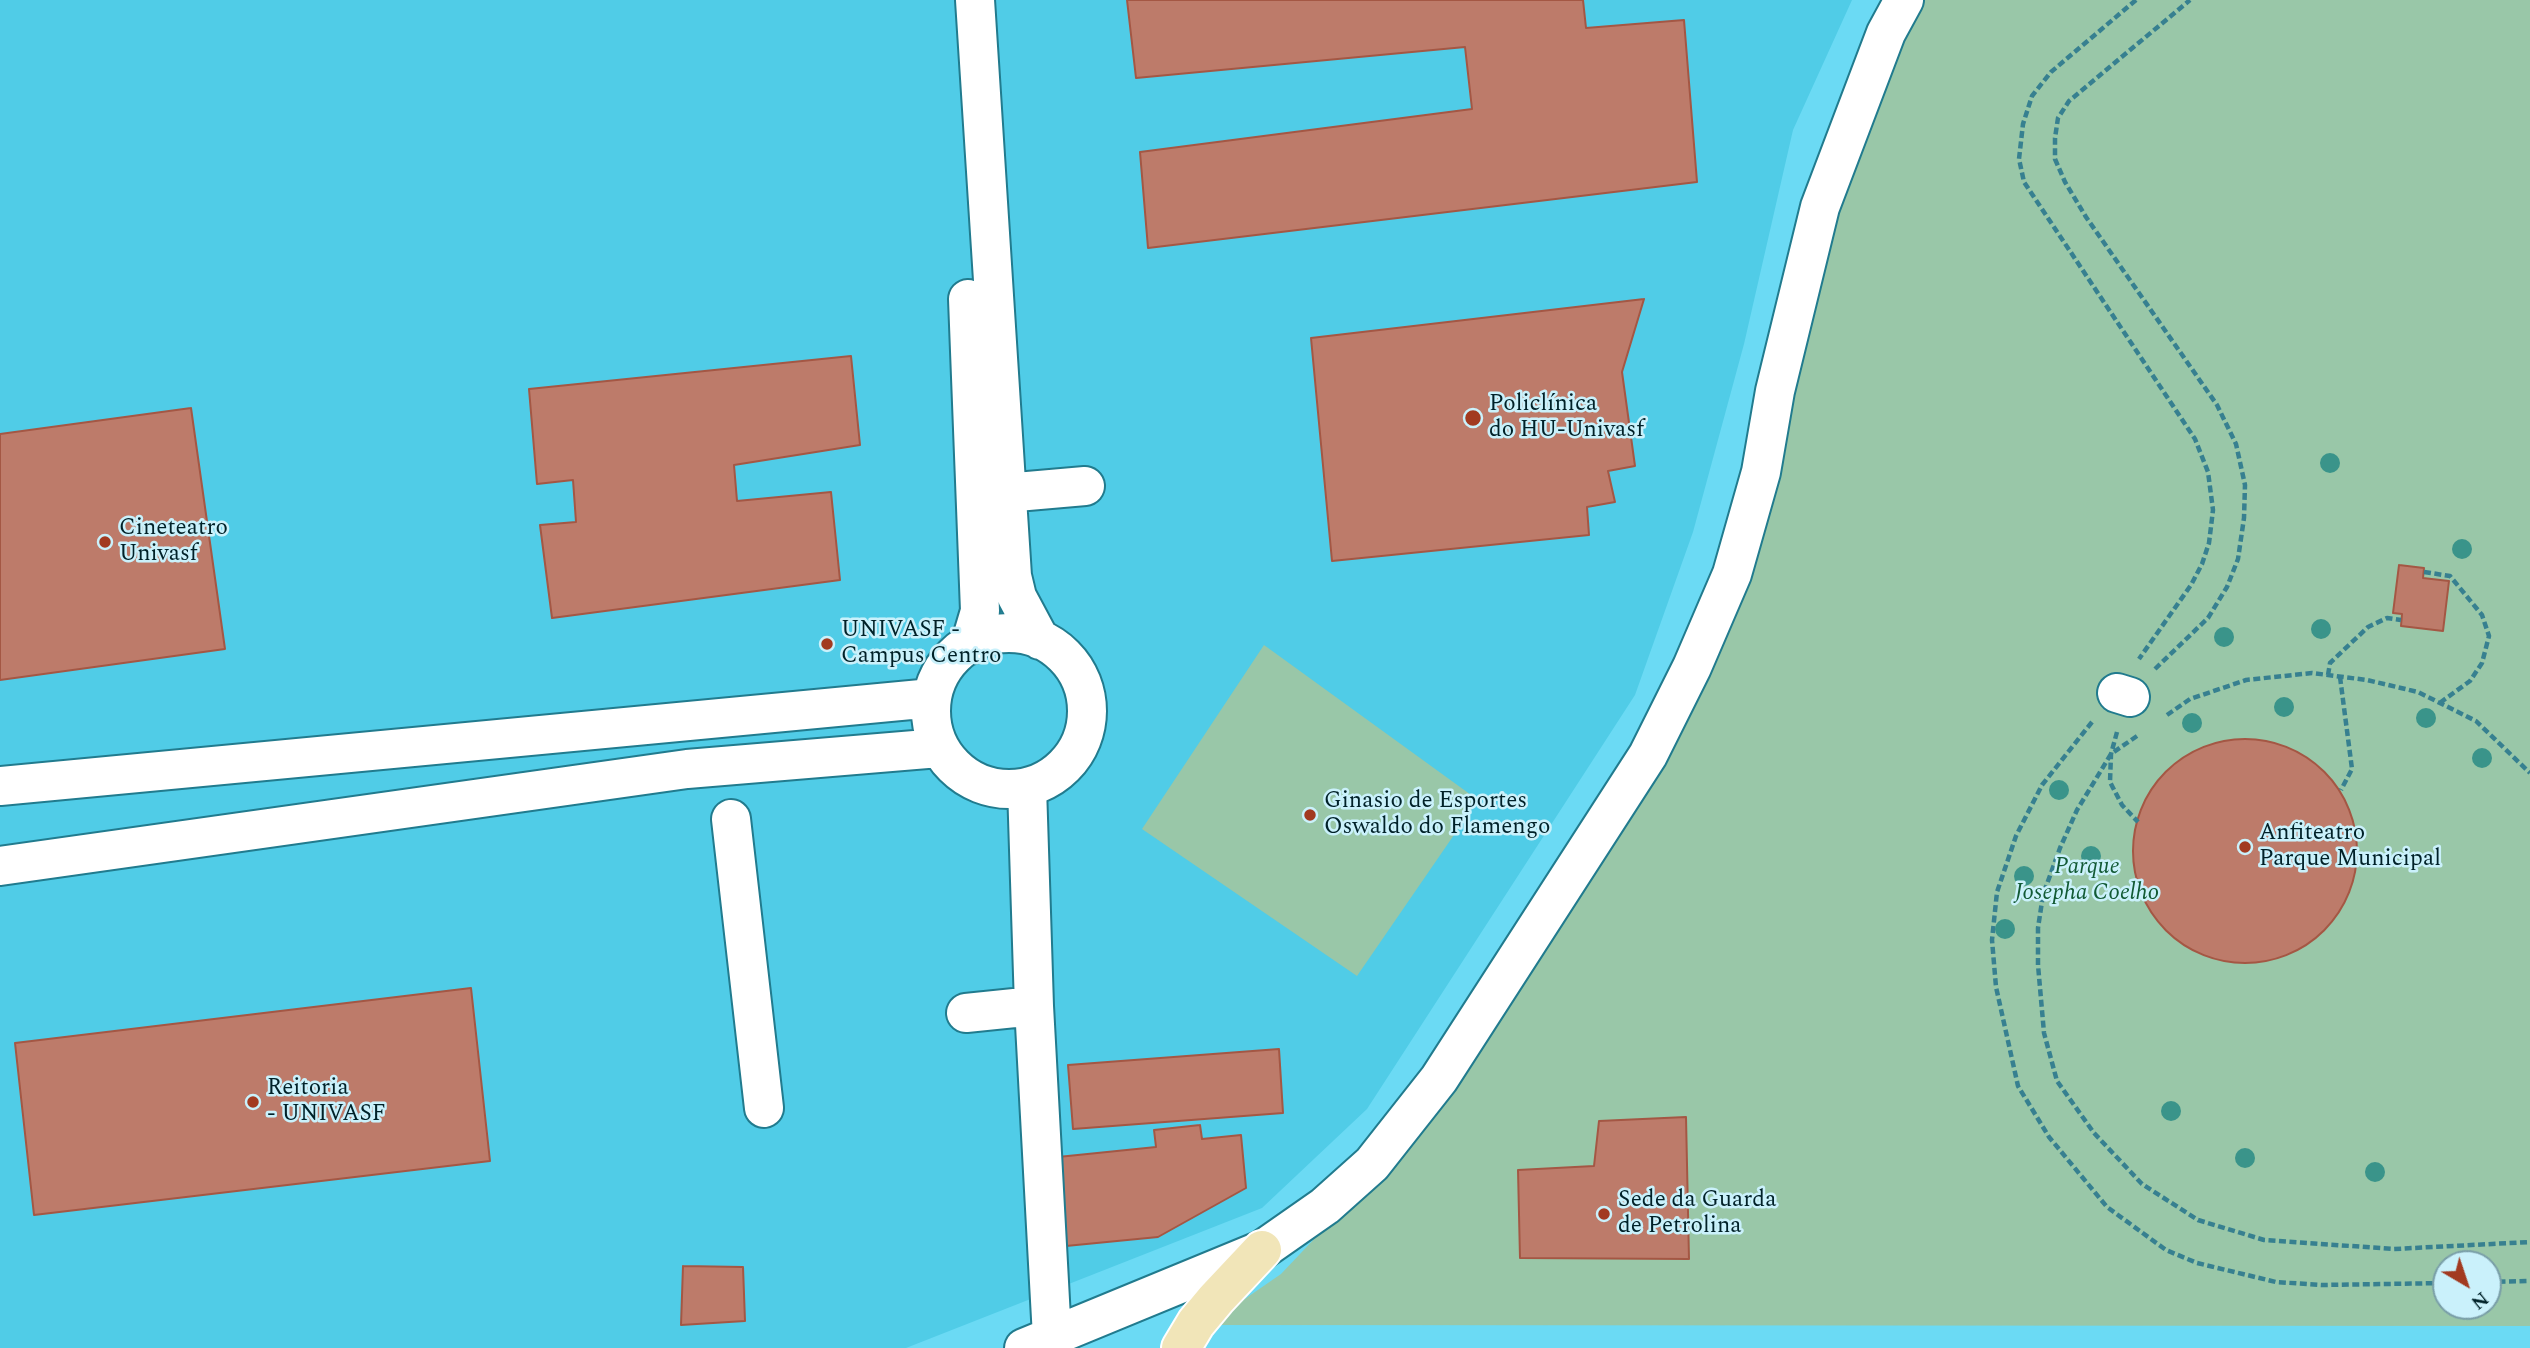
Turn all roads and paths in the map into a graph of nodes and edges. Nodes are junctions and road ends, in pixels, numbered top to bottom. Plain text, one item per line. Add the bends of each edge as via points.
1 (955, 0) edge
2 (975, 0) edge
3 (1904, 0) edge
4 (2190, 0) edge
5 (1084, 486) dead end
6 (991, 495) junction
7 (2424, 572) dead end
8 (2401, 620) dead end
9 (1040, 640) junction
10 (970, 645) junction
11 (2329, 675) junction
12 (2340, 677) junction
13 (932, 698) junction
14 (2441, 703) junction
15 (2161, 719) dead end
16 (2141, 733) dead end
17 (939, 748) junction
18 (2111, 754) junction
19 (2530, 773) edge
20 (0, 786) edge
21 (1027, 787) junction
22 (2341, 790) dead end
23 (731, 819) dead end
24 (2138, 822) dead end
25 (0, 866) edge
26 (1034, 1006) junction
27 (966, 1013) dead end
28 (764, 1108) dead end
29 (2530, 1242) edge
30 (1262, 1250) junction
31 (2502, 1282) edge
32 (2530, 1282) edge
33 (1038, 1342) edge
34 (1181, 1348) edge

1 - 6 street
2 - 6 street
3 - 30 street via 1886,33 1820,207 1775,391 1761,472 1732,574 1648,755 1439,1079 1372,1164 1325,1206
4 - 18 path via 2068,101 2055,138 2055,159 2064,182 2217,405 2236,444 2245,485 2238,559 2227,587 2208,618 2175,653 2123,695
5 - 6 street
6 - 9 street via 1017,597
6 - 10 street via 980,611
7 - 14 path via 2449,576 2482,615 2488,636 2482,663 2470,681
8 - 11 path via 2387,618 2368,627 2330,663
9 - 10 street via 1004,633
9 - 21 street via 1072,664 1084,687 1088,713 1083,738 1071,760 1051,777
10 - 13 street via 941,673
11 - 12 path
11 - 15 path via 2246,680 2190,699
12 - 14 path via 2418,692
12 - 22 path via 2352,769
13 - 17 street via 932,724
13 - 20 street
14 - 19 path via 2476,721
16 - 18 path
17 - 21 street via 956,769 977,783 1002,790
17 - 25 street via 674,770
18 - 24 path via 2110,782
18 - 29 path via 2060,848 2043,895 2038,928 2045,1033 2057,1082 2094,1133 2143,1184 2198,1220 2264,1240 2394,1249
21 - 26 street
23 - 28 street
26 - 27 street
26 - 33 street
30 - 33 street
30 - 34 main road via 1196,1323
31 - 32 path

